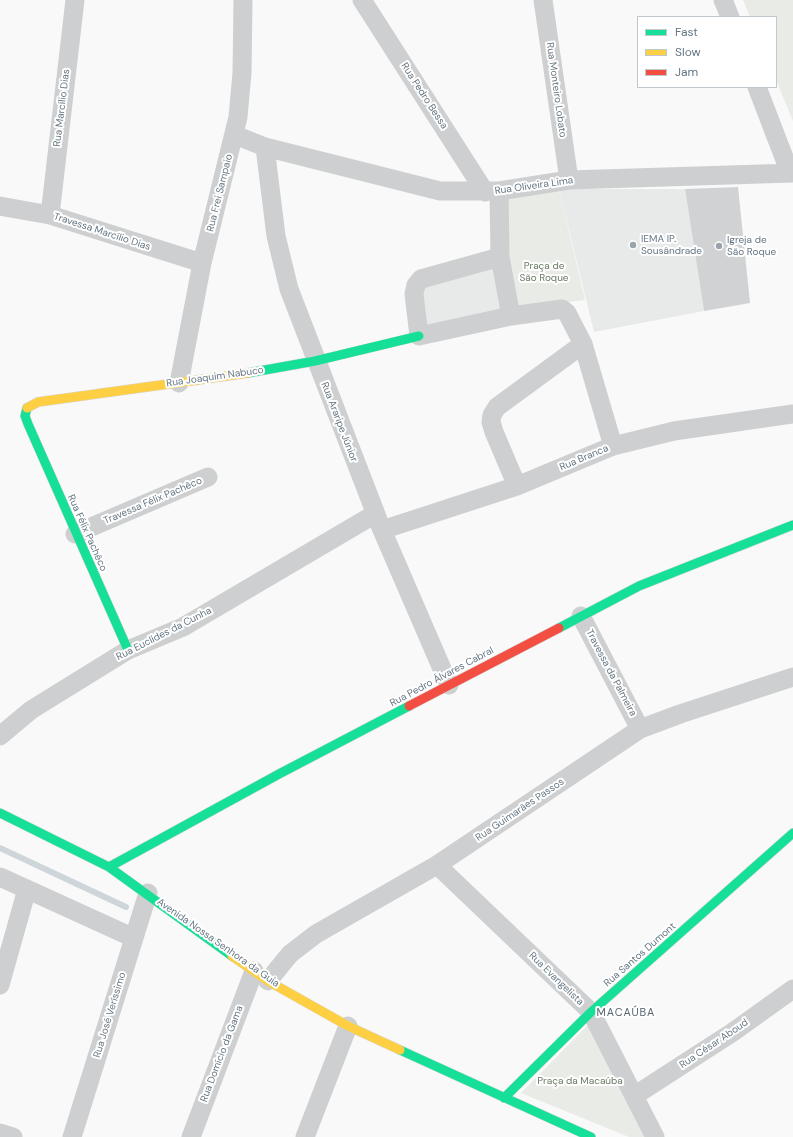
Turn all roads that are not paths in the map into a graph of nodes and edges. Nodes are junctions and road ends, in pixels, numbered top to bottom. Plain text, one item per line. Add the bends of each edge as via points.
1 (75, 0) edge
2 (243, 0) edge
3 (362, 0) edge
4 (544, 0) edge
5 (723, 0) edge
6 (730, 16) edge
7 (757, 88) edge
8 (235, 135) junction
9 (265, 147) junction
10 (791, 173) edge
11 (569, 180) junction
12 (492, 191) junction
13 (0, 206) edge
14 (50, 215) junction
15 (500, 256) junction
16 (202, 263) junction
17 (511, 316) junction
18 (419, 336) junction
19 (583, 344) junction
20 (315, 361) junction
21 (178, 383) junction
22 (793, 414) edge
23 (28, 424) joint
24 (613, 446) junction
25 (208, 477) dead end
26 (517, 486) junction
27 (378, 522) junction
28 (793, 525) edge
29 (75, 534) junction
30 (581, 616) junction
31 (128, 650) junction
32 (793, 677) edge
33 (449, 685) junction
34 (640, 729) junction
35 (0, 736) edge
36 (0, 813) edge
37 (793, 833) edge
38 (437, 865) junction
39 (109, 867) junction
40 (0, 877) edge
41 (27, 889) junction
42 (148, 893) junction
43 (134, 938) junction
44 (261, 976) junction
45 (0, 984) edge
46 (793, 989) edge
47 (591, 1012) junction
48 (348, 1026) junction
49 (634, 1096) junction
50 (504, 1098) junction
51 (0, 1133) edge
52 (13, 1137) edge
53 (72, 1137) edge
54 (191, 1137) edge
55 (305, 1137) edge
56 (591, 1137) edge
57 (655, 1137) edge

1 - 14 street, Rua Marcílio Dias
2 - 8 street, Rua Frei Sampaio via 242,88
3 - 12 street, Rua Pedro Bessa
4 - 11 street, Rua Monteiro Lobato
5 - 6 street
7 - 10 street
8 - 9 street, Rua Oliveira Lima
8 - 16 street, Rua Frei Sampaio
9 - 12 street, Rua Oliveira Lima via 440,191
9 - 20 street, Rua Araripe Júnior via 278,243 289,289
10 - 11 street, Rua Oliveira Lima
11 - 12 street, Rua Oliveira Lima
12 - 15 street
13 - 14 street, Travessa Marcílio Dias
14 - 16 street, Travessa Marcílio Dias
15 - 17 street
15 - 18 street via 421,279 414,294
16 - 21 street, Rua Frei Sampaio
17 - 18 street, Rua Joaquim Nabuco
17 - 19 street, Rua Joaquim Nabuco via 562,308
18 - 20 street, Rua Joaquim Nabuco
19 - 24 street
19 - 26 street via 497,407 492,415 494,432
20 - 21 street, Rua Joaquim Nabuco
20 - 27 street, Rua Araripe Júnior
21 - 23 street, Rua Joaquim Nabuco via 38,402 27,407 25,416
22 - 24 street, Rua Branca via 674,431
23 - 29 street, Rua Félix Pachêco
24 - 26 street, Rua Branca
25 - 29 street, Travessa Félix Pachêco
26 - 27 street, Rua Branca
27 - 31 street, Rua Euclídes da Cunha via 183,627
27 - 33 street, Rua Araripe Júnior
28 - 30 street, Rua Pedro Álvares Cabral via 639,586
29 - 31 street, Rua Félix Pachêco
30 - 33 street, Rua Pedro Álvares Cabral
30 - 34 street, Travessa da Palmeira
31 - 35 street, Rua Euclídes da Cunha via 31,710
32 - 34 street, Rua Guimarães Passos
33 - 39 street, Rua Pedro Álvares Cabral
34 - 38 street, Rua Guimarães Passos
36 - 39 street, Avenida Nossa Senhora da Guia
37 - 47 street, Rua Santos Dumont
38 - 44 street, Rua Guimarães Passos via 316,934
38 - 47 street, Rua Evangelista
39 - 42 street, Avenida Nossa Senhora da Guia
40 - 41 street
41 - 43 street
41 - 45 street
42 - 43 street, Rua José Veríssimo
42 - 44 street, Avenida Nossa Senhora da Guia
43 - 53 street, Rua José Veríssimo
44 - 48 street, Avenida Nossa Senhora da Guia
44 - 54 street, Rua Domício da Gama
46 - 49 street, Rua César Aboud
47 - 49 street, Rua Evangelista
47 - 50 street, Rua Santos Dumont
48 - 50 street, Avenida Nossa Senhora da Guia
48 - 55 street
49 - 57 street, Rua Evangelista
50 - 56 street, Avenida Nossa Senhora da Guia
51 - 52 street

